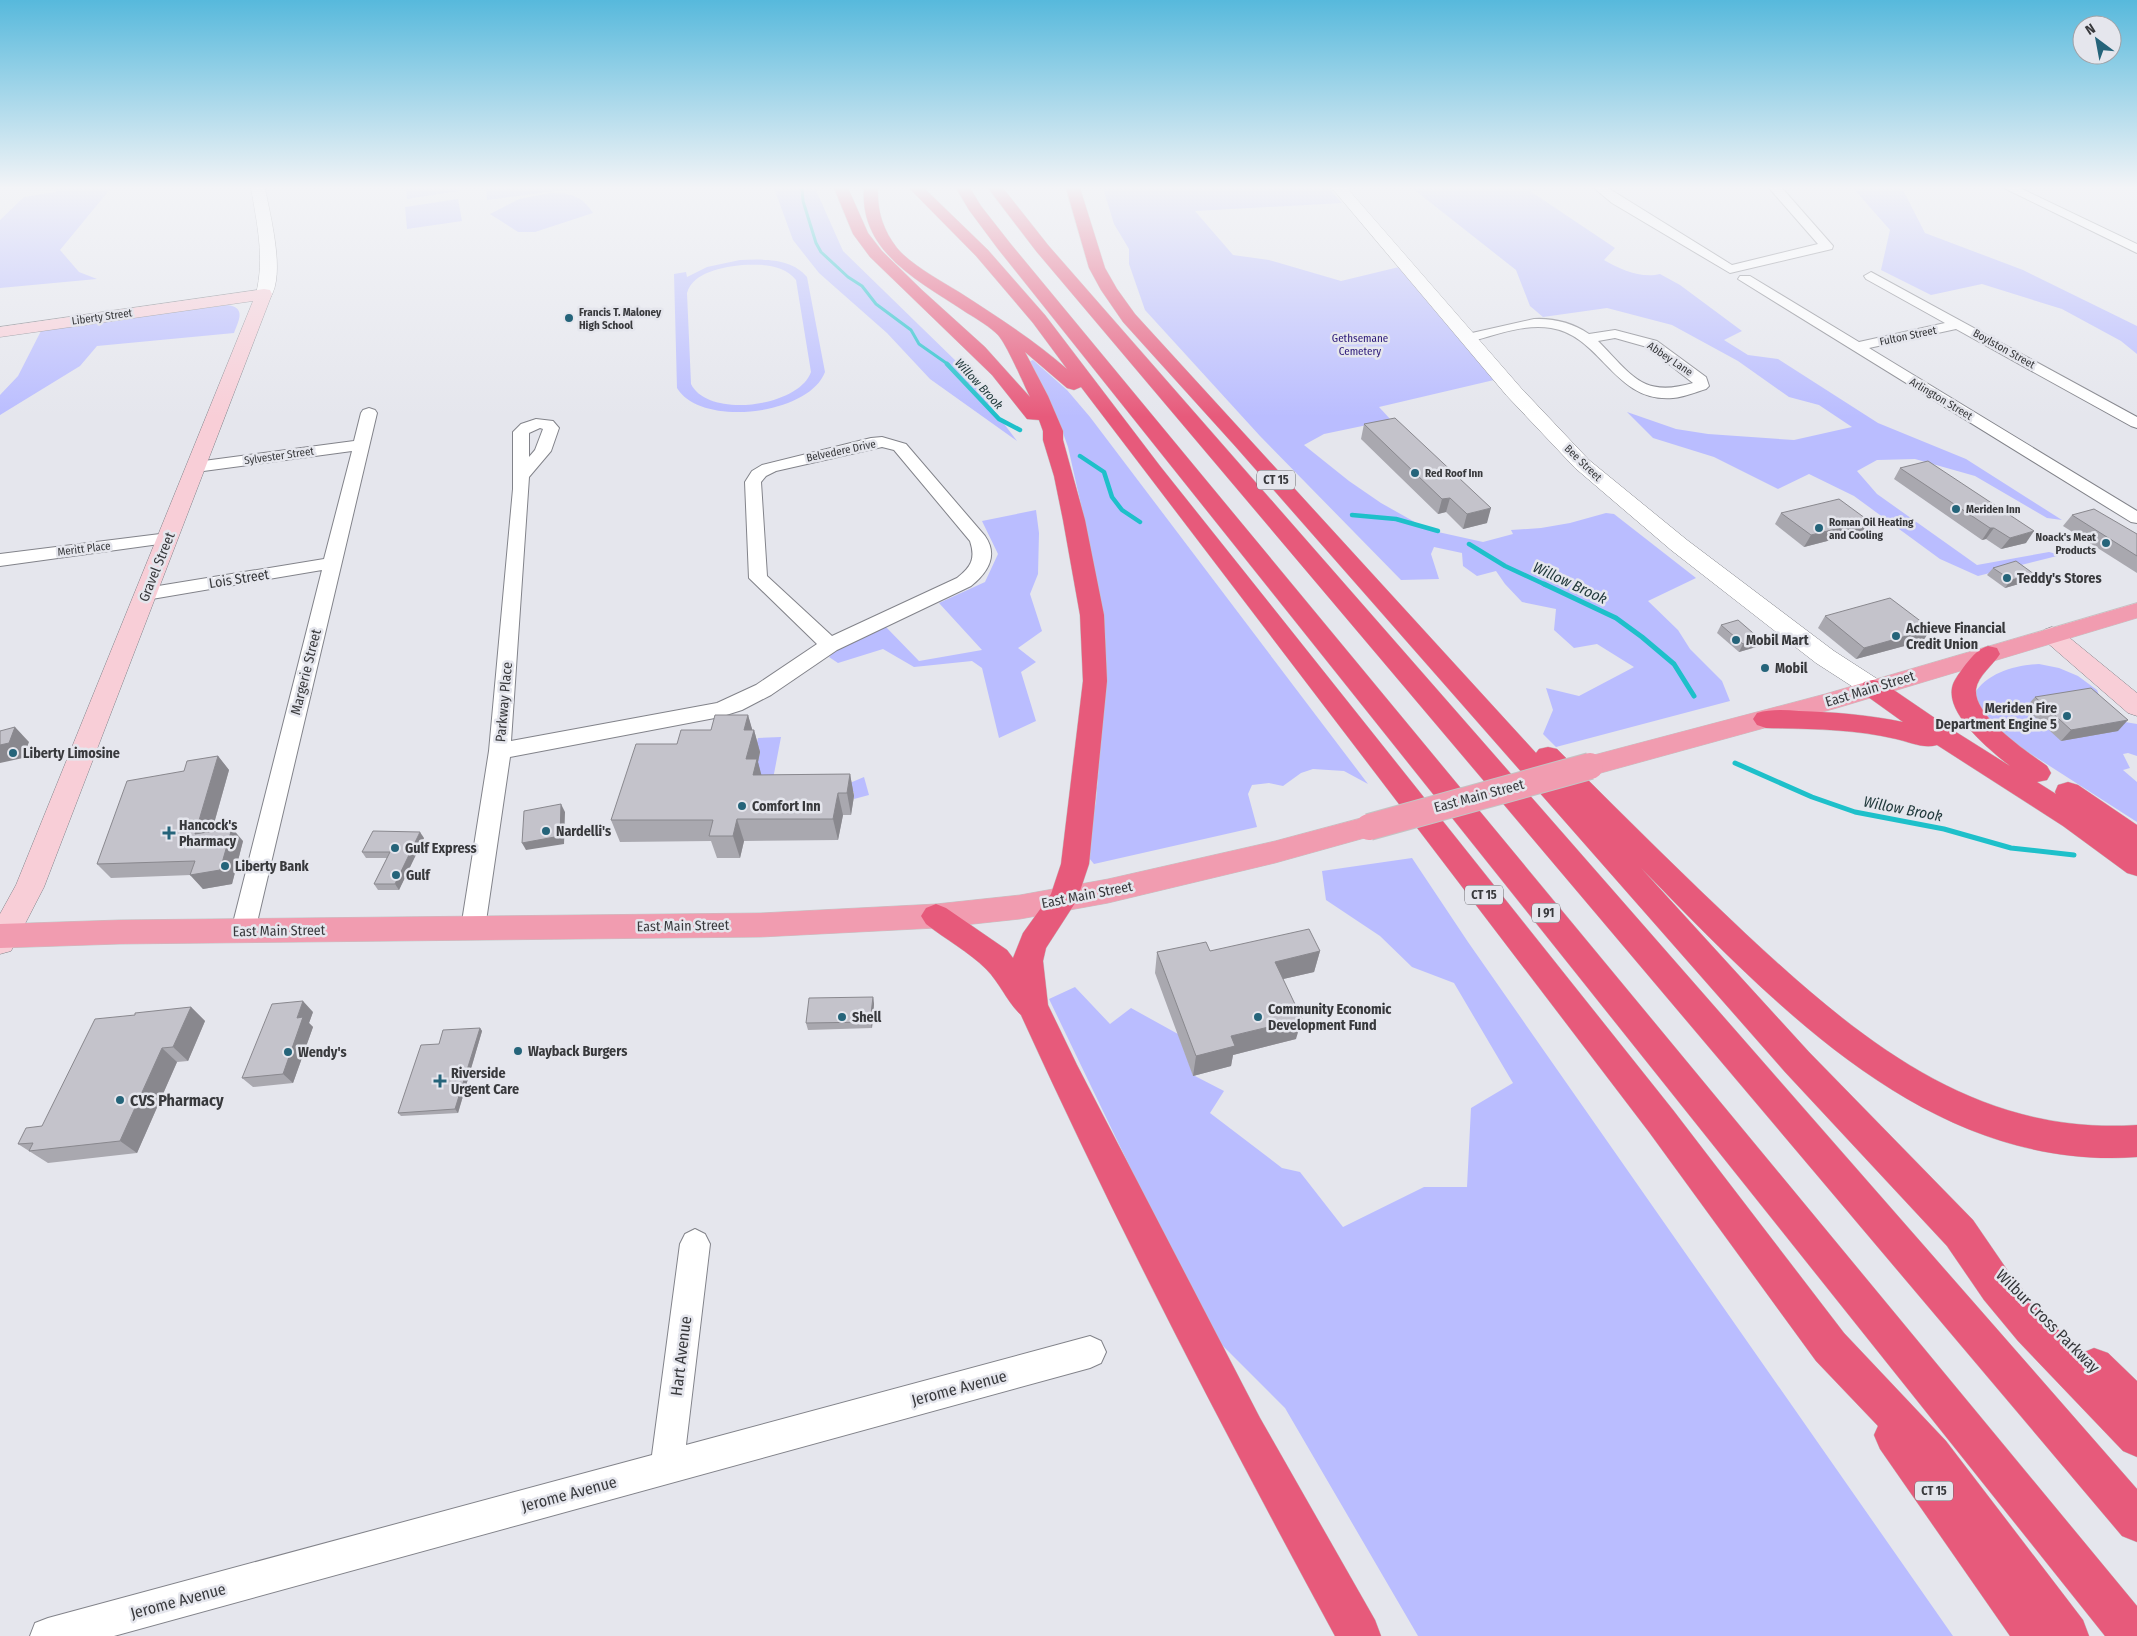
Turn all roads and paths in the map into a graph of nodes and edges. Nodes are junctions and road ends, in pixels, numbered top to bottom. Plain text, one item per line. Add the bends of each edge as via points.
1 (269, 264) edge
2 (887, 264) edge
3 (907, 264) edge
4 (992, 264) edge
5 (1019, 264) edge
6 (1056, 264) edge
7 (1096, 264) edge
8 (1405, 264) edge
9 (1724, 264) edge
10 (1746, 264) edge
11 (1871, 276) dead end
12 (1745, 279) dead end
13 (264, 294) junction
14 (1959, 324) junction
15 (0, 332) edge
16 (1006, 333) junction
17 (1468, 338) junction
18 (1586, 339) junction
19 (1856, 347) junction
20 (369, 413) dead end
21 (2137, 423) edge
22 (1053, 440) junction
23 (361, 445) junction
24 (1135, 445) junction
25 (196, 467) junction
26 (522, 475) dead end
27 (2137, 518) edge
28 (168, 538) junction
29 (0, 560) edge
30 (332, 563) junction
31 (146, 594) junction
32 (2137, 610) edge
33 (2052, 635) junction
34 (830, 645) junction
35 (1988, 654) junction
36 (1873, 688) junction
37 (1469, 695) junction
38 (2137, 707) edge
39 (1766, 719) junction
40 (500, 752) junction
41 (1980, 759) junction
42 (2038, 773) junction
43 (2137, 839) edge
44 (2137, 865) edge
45 (1062, 900) junction
46 (936, 916) junction
47 (473, 928) junction
48 (243, 931) junction
49 (1, 938) edge
50 (1033, 1006) junction
51 (2137, 1141) edge
52 (1960, 1233) junction
53 (695, 1244) dead end
54 (1830, 1347) junction
55 (1090, 1352) dead end
56 (2137, 1408) edge
57 (2137, 1437) edge
58 (667, 1468) junction
59 (2137, 1521) edge
60 (48, 1636) edge
61 (1358, 1636) edge
62 (2037, 1636) edge
63 (2067, 1636) edge
64 (2133, 1636) edge

1 - 13 street, Gravel Street
2 - 22 highway via 996,368
3 - 16 highway
4 - 24 highway, CT 15 via 1058,342
5 - 64 highway, I 91
6 - 59 highway
7 - 37 highway, CT 15 via 1108,290 1139,330
8 - 17 street, Bee Street
9 - 10 street via 1730,268
11 - 14 street, Boylston Street
12 - 19 street, Arlington Street
13 - 15 main road, Liberty Street
13 - 25 main road, Gravel Street
14 - 19 street, Fulton Street
14 - 21 street, Boylston Street
16 - 22 highway via 1044,409 1053,431
16 - 24 highway via 1060,370 1086,395 1114,430
17 - 18 street, Abbey Lane via 1541,322 1556,324
17 - 36 street, Bee Street via 1544,424 1611,490 1825,657
18 - 18 street, Abbey Lane via 1637,388 1666,394 1684,393 1701,386 1701,380 1652,344 1621,334
19 - 27 street, Arlington Street
20 - 23 street, Margerie Street
22 - 45 highway via 1064,476 1092,615 1096,666 1075,864
23 - 25 street, Sylvester Street
23 - 30 street, Margerie Street
24 - 54 highway, CT 15 via 1661,1121
25 - 28 main road, Gravel Street
26 - 40 street, Parkway Place
28 - 29 street, Meritt Place
28 - 31 main road, Gravel Street
30 - 31 street, Lois Street
30 - 48 street, Margerie Street
31 - 49 main road, Gravel Street via 30,886
32 - 33 main road, East Main Street
33 - 35 main road, East Main Street
33 - 38 main road
34 - 34 street, Belvedere Drive via 964,582 976,572 983,560 979,540 900,447 892,444 871,443 771,467 762,470 753,482 758,578
34 - 40 street, Belvedere Drive via 739,705
35 - 36 main road, East Main Street
35 - 42 highway via 1966,684 1965,702 1984,726
36 - 39 main road, East Main Street
36 - 41 highway via 1911,717
36 - 42 highway via 1922,708
37 - 51 highway via 1518,727 1745,952 1832,1031 1878,1066 1934,1098 2003,1125 2077,1142
37 - 52 highway, CT 15 via 1797,1062
39 - 41 highway via 1886,726 1929,738
39 - 45 main road, East Main Street, bridge via 1369,827
40 - 47 street, Parkway Place
41 - 44 highway via 2070,816
42 - 43 highway
45 - 46 main road, East Main Street
45 - 50 highway via 1030,952 1027,971
46 - 47 main road, East Main Street via 761,925
46 - 50 highway via 996,959
47 - 48 main road, East Main Street
48 - 49 main road, East Main Street via 119,932
50 - 61 highway via 1246,1432
52 - 56 highway, Wilbur Cross Parkway / CT 15
52 - 57 highway via 2013,1307
53 - 58 street, Hart Avenue
54 - 62 highway, CT 15
54 - 63 highway via 1932,1455
55 - 58 street, Jerome Avenue
58 - 60 street, Jerome Avenue

